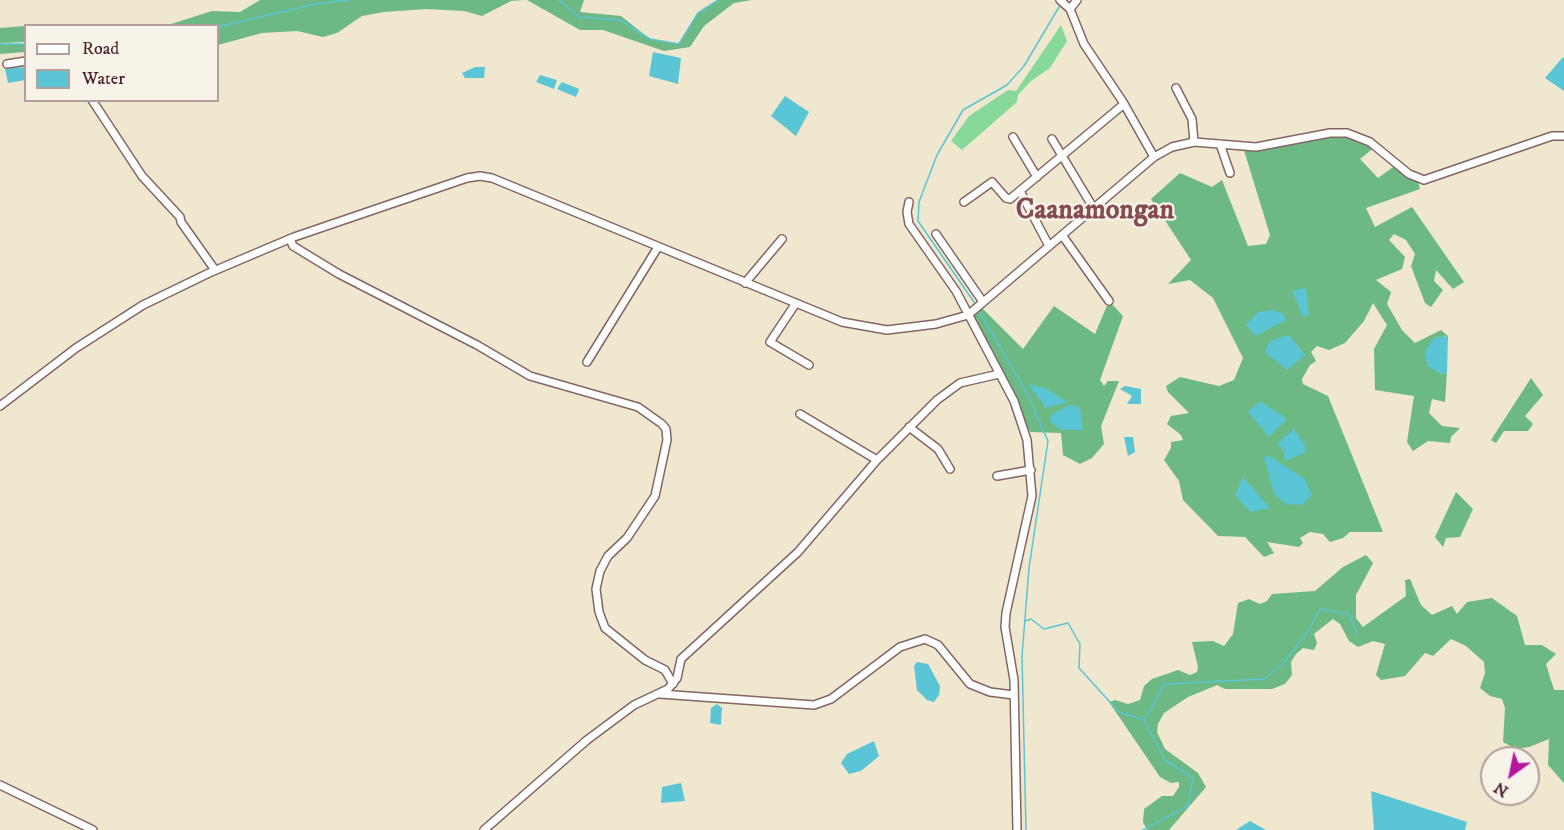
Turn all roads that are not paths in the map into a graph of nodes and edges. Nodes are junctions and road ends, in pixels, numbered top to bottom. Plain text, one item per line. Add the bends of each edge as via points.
1 (1060, 0) edge
2 (1077, 0) edge
3 (1070, 9) junction
4 (24, 61) edge
5 (6, 64) dead end
6 (1176, 88) dead end
7 (93, 102) edge
8 (1124, 104) junction
9 (1564, 136) edge
10 (1013, 137) dead end
11 (1052, 139) dead end
12 (1194, 142) junction
13 (1220, 144) junction
14 (1062, 156) junction
15 (1154, 157) junction
16 (1230, 173) dead end
17 (1037, 177) junction
18 (1020, 191) junction
19 (909, 202) dead end
20 (964, 202) dead end
21 (1094, 209) junction
22 (936, 234) dead end
23 (1062, 235) junction
24 (290, 239) junction
25 (782, 239) dead end
26 (1049, 246) junction
27 (658, 247) junction
28 (215, 270) junction
29 (745, 283) junction
30 (1109, 301) dead end
31 (983, 302) junction
32 (796, 303) junction
33 (968, 315) junction
34 (587, 362) dead end
35 (809, 365) dead end
36 (999, 374) junction
37 (0, 406) edge
38 (800, 414) dead end
39 (909, 427) junction
40 (876, 460) junction
41 (950, 469) dead end
42 (1031, 470) junction
43 (997, 476) dead end
44 (673, 684) junction
45 (660, 694) junction
46 (1014, 695) junction
47 (0, 785) edge
48 (93, 830) edge
49 (484, 830) edge
50 (1017, 830) edge

1 - 3 street
2 - 3 street
3 - 8 street via 1084,44
4 - 5 street
6 - 12 street via 1192,119
7 - 28 street via 142,176 180,217
8 - 14 street
8 - 15 street
9 - 13 street via 1552,136 1424,180 1409,174 1370,142 1347,133 1256,147
10 - 17 street
11 - 14 street
12 - 13 street
12 - 15 street via 1172,147
13 - 16 street
14 - 17 street
14 - 21 street
15 - 21 street
17 - 18 street
18 - 20 street via 1008,199 992,182
18 - 26 street
19 - 33 street via 907,212 914,234 950,282
21 - 23 street
22 - 31 street
23 - 26 street
23 - 30 street
24 - 27 street via 480,176
24 - 28 street
24 - 44 street via 293,246 339,274 530,376 638,407 662,424 667,440 655,496 627,538 608,556 596,589 605,628 645,660 665,670
25 - 29 street
26 - 31 street
27 - 29 street
27 - 34 street
28 - 37 street via 143,305 76,348
29 - 32 street
31 - 33 street
32 - 33 street via 842,322 877,330 936,324
32 - 35 street via 770,342
33 - 36 street
36 - 39 street via 952,388
36 - 42 street via 1023,422
38 - 40 street
39 - 40 street
39 - 41 street via 938,449
40 - 44 street via 798,552 681,659
42 - 43 street
42 - 46 street via 1032,496 1006,613
44 - 45 street
45 - 46 street via 814,705 831,699 900,647 925,639 939,645 970,684
45 - 49 street via 634,705 587,740
46 - 50 street
47 - 48 street

